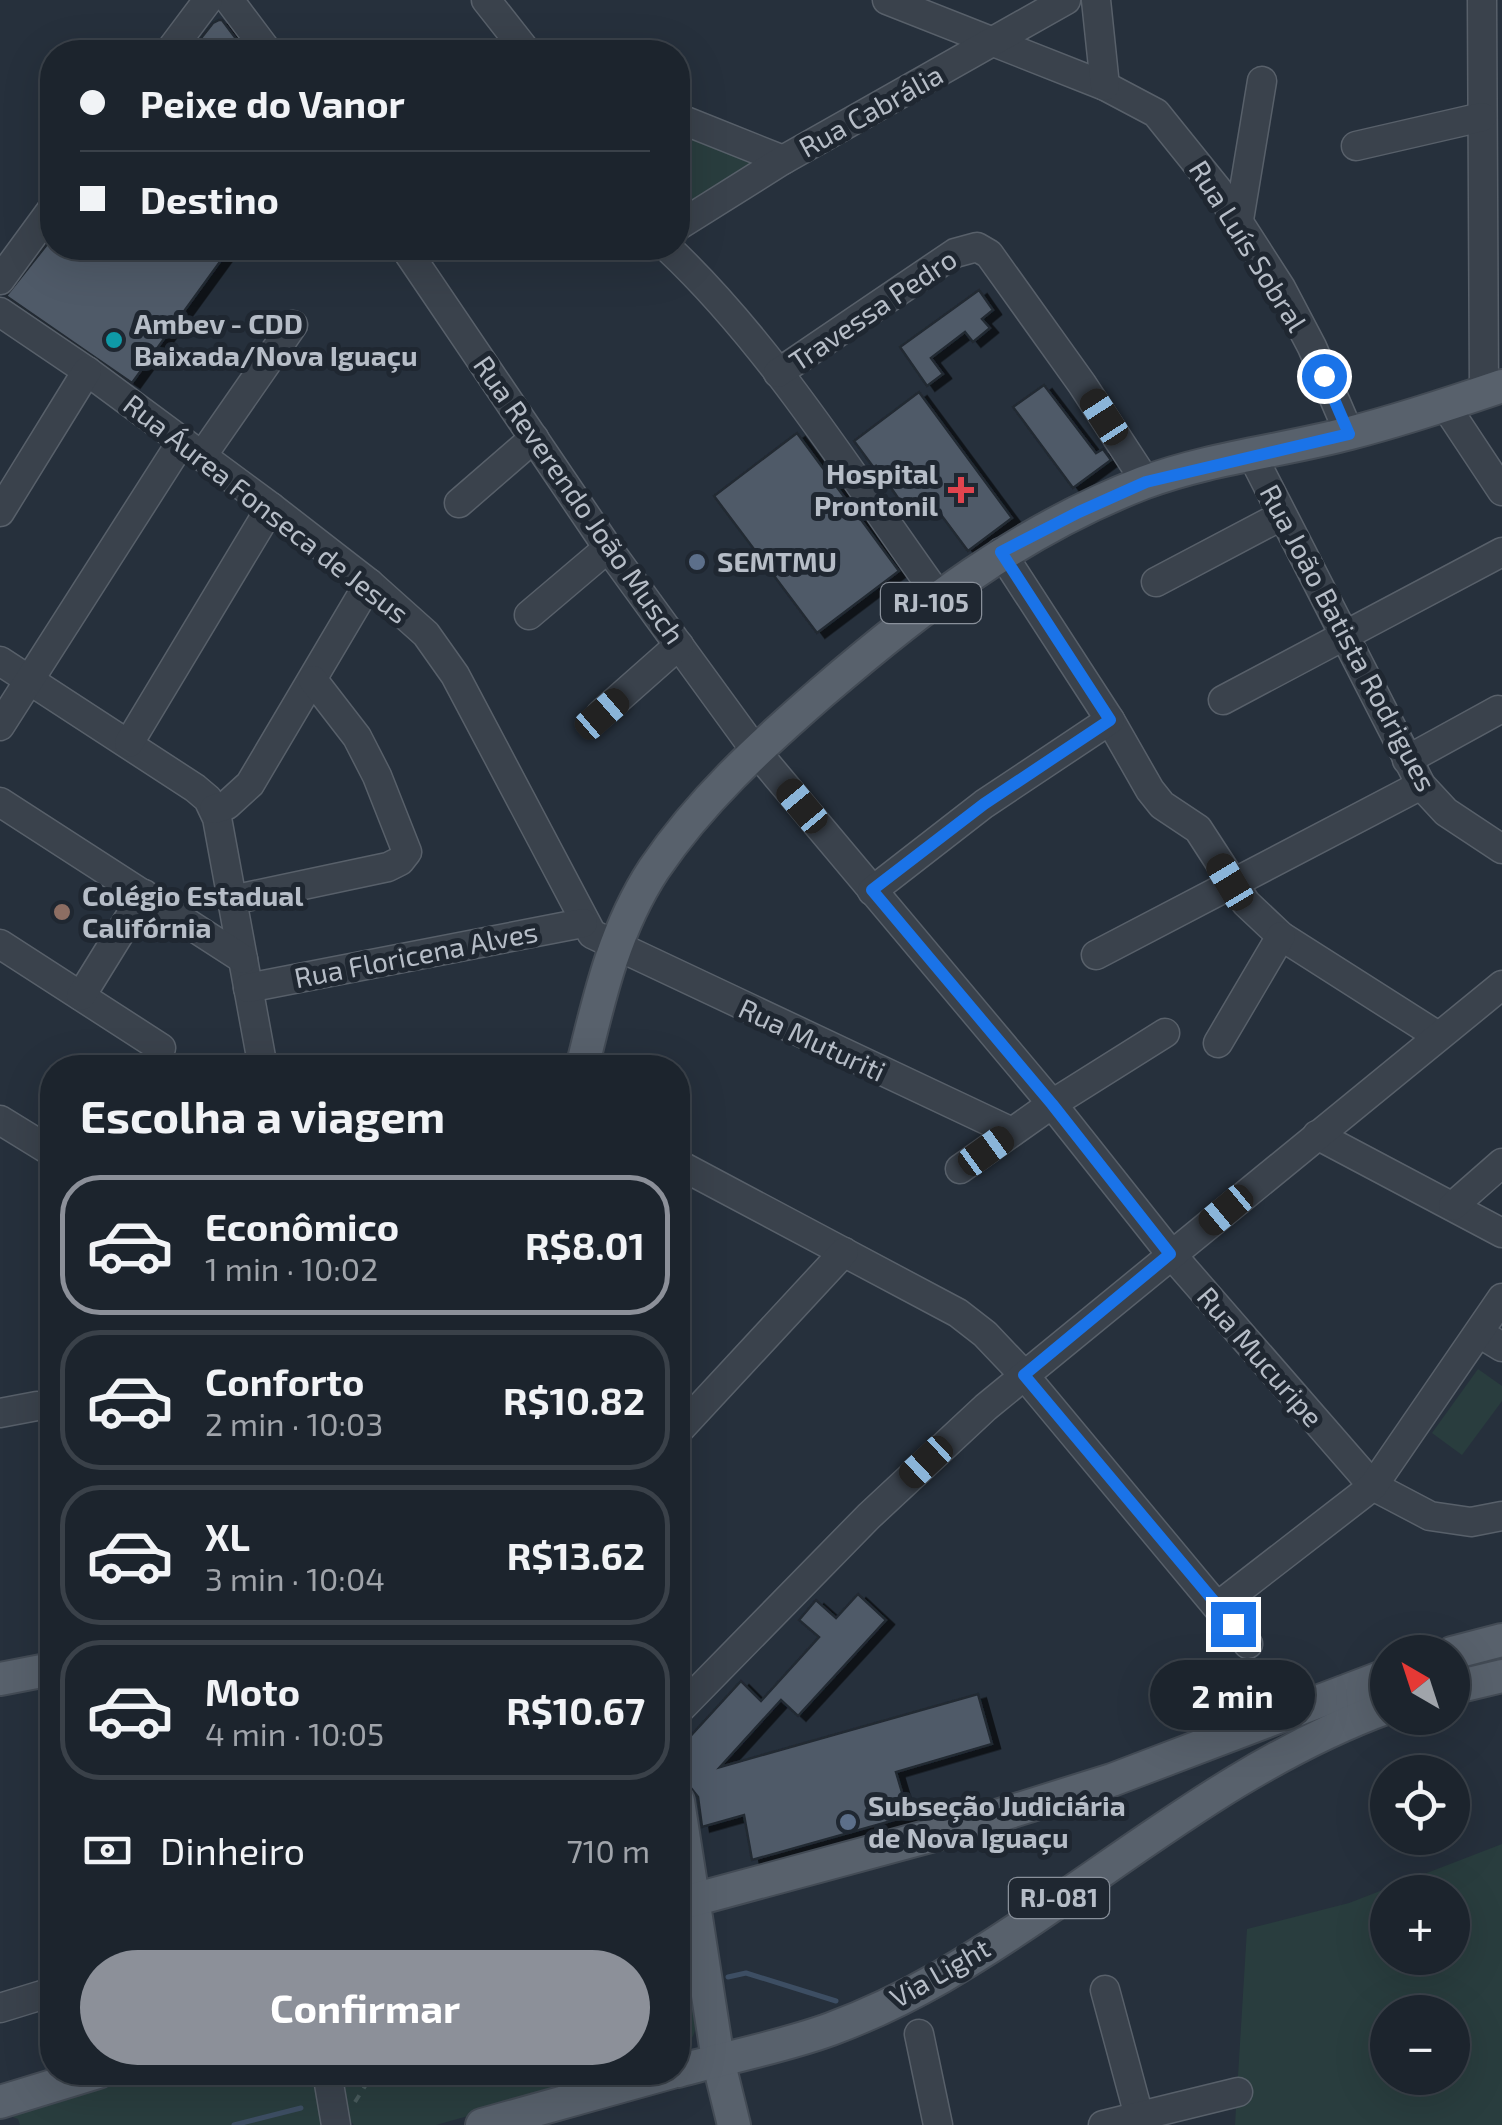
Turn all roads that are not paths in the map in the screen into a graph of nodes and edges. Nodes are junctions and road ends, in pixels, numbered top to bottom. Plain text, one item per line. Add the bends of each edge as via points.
1 (208, 0) edge
2 (229, 0) edge
3 (486, 0) edge
4 (887, 0) edge
5 (1066, 0) edge
6 (1096, 0) edge
7 (1482, 0) edge
8 (177, 40) edge
9 (259, 40) edge
10 (518, 40) edge
11 (994, 43) junction
12 (1262, 81) dead end
13 (1105, 86) junction
14 (1482, 117) junction
15 (690, 123) edge
16 (1356, 146) dead end
17 (783, 160) junction
18 (690, 218) edge
19 (1239, 220) junction
20 (40, 225) edge
21 (413, 260) edge
22 (680, 260) edge
23 (0, 280) edge
24 (0, 312) edge
25 (292, 325) dead end
26 (87, 371) junction
27 (778, 373) junction
28 (1493, 389) edge
29 (1446, 405) junction
30 (1349, 434) junction
31 (534, 438) junction
32 (192, 448) junction
33 (1252, 454) junction
34 (1146, 482) junction
35 (1502, 491) edge
36 (459, 503) dead end
37 (272, 507) junction
38 (0, 512) edge
39 (1281, 516) junction
40 (608, 548) junction
41 (1001, 552) junction
42 (1502, 552) edge
43 (369, 582) junction
44 (1156, 582) dead end
45 (939, 597) junction
46 (529, 615) dead end
47 (1344, 637) junction
48 (679, 645) junction
49 (0, 661) edge
50 (29, 680) junction
51 (312, 680) junction
52 (1223, 700) dead end
53 (1498, 710) dead end
54 (602, 714) dead end
55 (1110, 720) junction
56 (0, 726) edge
57 (128, 743) junction
58 (755, 750) junction
59 (1407, 760) junction
60 (1421, 785) junction
61 (0, 802) edge
62 (214, 809) junction
63 (1502, 849) edge
64 (1230, 882) junction
65 (872, 890) junction
66 (144, 894) junction
67 (232, 900) junction
68 (584, 922) junction
69 (1281, 936) junction
70 (0, 944) edge
71 (613, 946) junction
72 (1096, 956) dead end
73 (243, 959) junction
74 (1502, 985) edge
75 (248, 988) junction
76 (81, 996) junction
77 (1165, 1033) dead end
78 (1438, 1036) junction
79 (1218, 1043) dead end
80 (161, 1048) dead end
81 (261, 1055) edge
82 (585, 1055) edge
83 (1052, 1104) junction
84 (0, 1120) edge
85 (1012, 1132) junction
86 (1317, 1134) junction
87 (40, 1145) edge
88 (1502, 1163) edge
89 (690, 1170) edge
90 (960, 1170) dead end
91 (1452, 1206) junction
92 (1502, 1233) edge
93 (844, 1252) junction
94 (1170, 1254) junction
95 (1502, 1298) edge
96 (1490, 1340) edge
97 (1024, 1375) junction
98 (37, 1406) dead end
99 (0, 1413) edge
100 (690, 1418) edge
101 (1373, 1486) junction
102 (1502, 1516) edge
103 (1218, 1606) junction
104 (1502, 1640) edge
105 (1248, 1644) dead end
106 (1470, 1648) edge
107 (40, 1671) edge
108 (1502, 1676) edge
109 (0, 1679) edge
110 (1370, 1681) edge
111 (1470, 1684) edge
112 (690, 1699) edge
113 (1370, 1714) edge
114 (690, 1851) edge
115 (741, 1886) junction
116 (690, 1901) edge
117 (690, 1918) edge
118 (690, 1944) edge
119 (702, 1956) junction
120 (1105, 1990) dead end
121 (40, 1996) edge
122 (0, 2008) edge
123 (919, 2034) dead end
124 (718, 2060) junction
125 (690, 2068) edge
126 (56, 2085) edge
127 (329, 2085) edge
128 (628, 2085) edge
129 (1238, 2092) dead end
130 (0, 2102) edge
131 (1139, 2116) junction
132 (336, 2125) edge
133 (482, 2125) edge
134 (734, 2125) edge
135 (938, 2125) edge
136 (1103, 2125) edge

1 - 8 street
2 - 9 street
3 - 10 street
4 - 11 street, Rua Luís Sobral
5 - 11 street, Rua Cabrália
6 - 13 street
7 - 14 street
11 - 13 street, Rua Luís Sobral
11 - 17 street, Rua Cabrália
12 - 19 street
13 - 19 street, Rua Luís Sobral via 1156,113
14 - 16 street
14 - 28 street
15 - 17 street
17 - 18 street, Rua Cabrália
19 - 30 street, Rua Luís Sobral via 1312,346
20 - 23 street
21 - 31 street, Rua Reverendo João Musch
22 - 27 street
24 - 26 street, Rua Áurea Fonseca de Jesus
25 - 32 street
26 - 32 street, Rua Áurea Fonseca de Jesus
26 - 38 street
27 - 34 street, Travessa Pedro via 955,253 983,249
27 - 45 street
28 - 29 main road, RJ-105
29 - 30 main road, RJ-105
29 - 35 street
30 - 33 main road, RJ-105
31 - 36 street
31 - 40 street, Rua Reverendo João Musch
32 - 37 street, Rua Áurea Fonseca de Jesus
32 - 50 street
33 - 34 main road, RJ-105
33 - 39 street, Rua João Batista Rodrigues
34 - 41 main road, RJ-105
37 - 43 street, Rua Áurea Fonseca de Jesus
37 - 57 street
39 - 44 street
39 - 47 street, Rua João Batista Rodrigues
40 - 46 street
40 - 48 street, Rua Reverendo João Musch
41 - 45 main road, RJ-105
41 - 55 street
42 - 47 street
43 - 51 street
43 - 68 street, Rua Áurea Fonseca de Jesus via 426,634 455,674
45 - 58 main road, RJ-105
47 - 52 street
47 - 59 street, Rua João Batista Rodrigues
48 - 54 street
48 - 58 street, Rua Reverendo João Musch
49 - 50 street
50 - 56 street
50 - 57 street
51 - 62 street via 250,784
51 - 67 street via 356,737 407,852 388,867
53 - 59 street
55 - 64 street via 1156,798 1198,829
55 - 65 street
57 - 62 street via 195,788
58 - 65 street, Rua Mucuripe
58 - 71 main road, RJ-105 via 654,869
59 - 60 street, Rua João Batista Rodrigues
60 - 63 street, Rua João Batista Rodrigues via 1446,812
60 - 64 street
61 - 66 street
62 - 67 street
64 - 69 street
64 - 72 street
65 - 83 street, Rua Mucuripe
66 - 73 street
66 - 76 street
67 - 73 street
68 - 71 street, Rua Áurea Fonseca de Jesus
68 - 75 street, Rua Floricena Alves
69 - 78 street
69 - 79 street
70 - 76 street
71 - 82 main road, RJ-105
71 - 85 street, Rua Muturiti
73 - 75 street
74 - 78 street
75 - 81 street
76 - 80 street
77 - 83 street
78 - 86 street
83 - 85 street
83 - 94 street, Rua Mucuripe
84 - 87 street
85 - 90 street
86 - 91 street
86 - 94 street
88 - 91 street
89 - 93 street
91 - 92 street
93 - 97 street via 958,1312
93 - 100 street
94 - 97 street
94 - 101 street, Rua Mucuripe
95 - 96 street
96 - 101 street
97 - 103 street
97 - 112 street via 909,1478
98 - 99 street
101 - 102 street, Rua Mucuripe via 1430,1516 1470,1522
101 - 103 street
103 - 105 street
104 - 106 main road
107 - 109 main road
108 - 111 main road
110 - 115 main road via 1112,1780
113 - 124 main road, Via Light / RJ-081 via 1241,1777 923,1986 829,2030
114 - 115 main road
115 - 116 main road
117 - 119 main road
118 - 119 main road
119 - 124 main road
120 - 131 street
121 - 122 street
123 - 135 street
124 - 125 main road, Via Light / RJ-081
124 - 134 main road
126 - 130 main road
127 - 132 street
128 - 133 main road, Via Light / RJ-081
129 - 131 street
131 - 136 street

